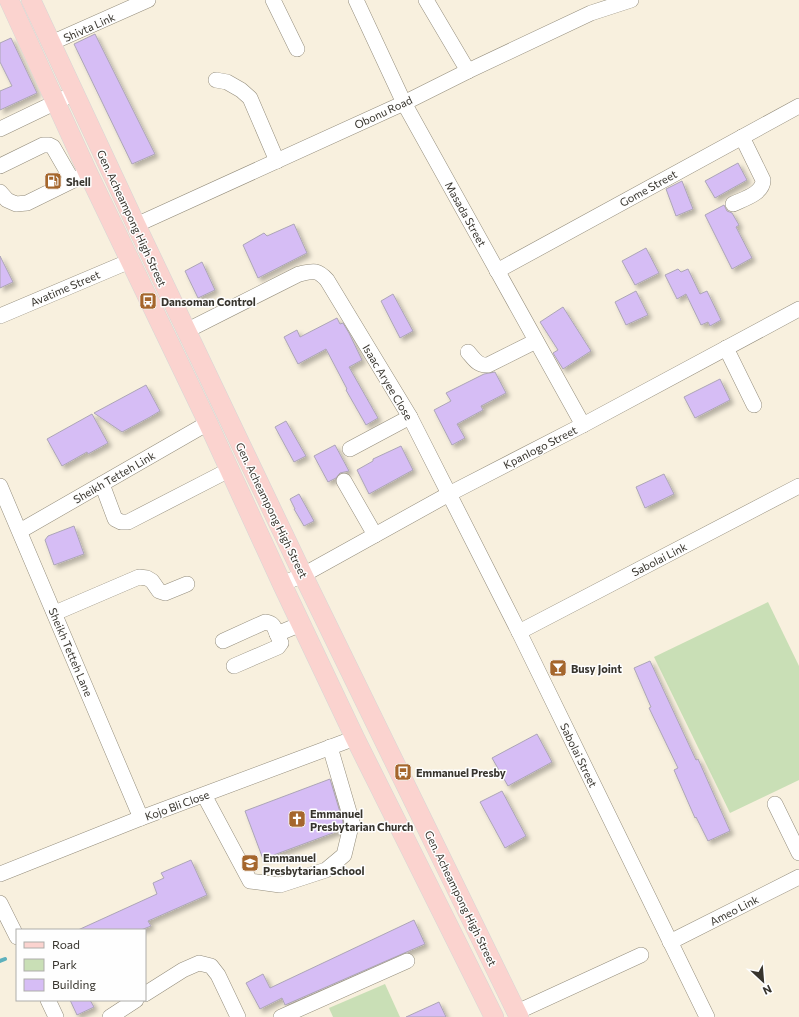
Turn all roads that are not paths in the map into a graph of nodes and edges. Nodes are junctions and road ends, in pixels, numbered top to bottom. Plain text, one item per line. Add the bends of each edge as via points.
1 (9, 0) edge
2 (31, 0) edge
3 (148, 0) edge
4 (273, 0) edge
5 (356, 0) edge
6 (426, 0) edge
7 (631, 0) edge
8 (607, 4) edge
9 (51, 43) junction
10 (297, 49) dead end
11 (468, 70) junction
12 (216, 80) dead end
13 (73, 94) junction
14 (55, 101) junction
15 (404, 103) junction
16 (799, 106) edge
17 (0, 129) edge
18 (742, 137) junction
19 (277, 161) junction
20 (0, 166) edge
21 (80, 176) junction
22 (0, 192) edge
23 (733, 204) dead end
24 (136, 225) junction
25 (130, 261) junction
26 (497, 271) junction
27 (799, 309) edge
28 (0, 316) edge
29 (186, 331) junction
30 (536, 341) junction
31 (726, 348) junction
32 (468, 352) dead end
33 (754, 405) dead end
34 (410, 417) junction
35 (208, 424) junction
36 (584, 425) junction
37 (350, 449) dead end
38 (229, 470) junction
39 (344, 481) dead end
40 (102, 484) junction
41 (0, 486) edge
42 (799, 486) edge
43 (449, 494) junction
44 (20, 531) junction
45 (375, 535) junction
46 (303, 575) junction
47 (186, 584) dead end
48 (282, 584) junction
49 (55, 613) junction
50 (301, 624) junction
51 (519, 632) junction
52 (277, 634) junction
53 (223, 641) dead end
54 (234, 666) dead end
55 (355, 738) junction
56 (330, 747) junction
57 (204, 795) junction
58 (775, 804) dead end
59 (141, 818) junction
60 (799, 853) edge
61 (0, 874) edge
62 (799, 877) edge
63 (0, 903) edge
64 (16, 935) edge
65 (670, 942) junction
66 (641, 955) dead end
67 (407, 961) dead end
68 (146, 993) edge
69 (48, 1001) edge
70 (134, 1001) edge
71 (518, 1015) edge
72 (56, 1017) edge
73 (110, 1017) edge
74 (238, 1017) edge
75 (281, 1017) edge
76 (494, 1017) edge
77 (707, 1017) edge

1 - 14 main road, Gen. Acheampong High Street
2 - 9 main road, Gen. Acheampong High Street
3 - 9 street, Shivta Link
4 - 10 street
5 - 15 street, Masada Street
6 - 11 street
7 - 8 street, Obonu Road
8 - 11 street, Obonu Road
9 - 13 main road, Gen. Acheampong High Street
11 - 15 street, Obonu Road
12 - 19 street via 227,82 250,98
13 - 14 street
13 - 24 main road, Gen. Acheampong High Street
14 - 17 street
14 - 21 main road, Gen. Acheampong High Street
15 - 19 street, Obonu Road
15 - 26 street, Masada Street
16 - 18 street, Gome Street
18 - 23 street via 763,184 759,190
18 - 26 street, Gome Street
19 - 24 street, Obonu Road
20 - 21 street via 43,145 49,145
21 - 22 street via 27,203 16,204 7,200
21 - 25 main road, Gen. Acheampong High Street
24 - 29 main road, Gen. Acheampong High Street
25 - 28 street, Avatime Street
25 - 35 main road, Gen. Acheampong High Street
26 - 30 street, Masada Street
27 - 31 street, Kpanlogo Street
29 - 34 street, Isaac Aryee Close via 299,274 312,271 321,273
29 - 46 main road, Gen. Acheampong High Street
30 - 32 street via 484,366 477,363
30 - 36 street, Masada Street
31 - 33 street
31 - 36 street, Kpanlogo Street
34 - 37 street
34 - 43 street, Isaac Aryee Close
35 - 38 main road, Gen. Acheampong High Street
35 - 40 street, Sheikh Tetteh Link
36 - 43 street, Kpanlogo Street
38 - 40 street via 128,522 115,519
38 - 48 main road, Gen. Acheampong High Street
39 - 45 street
40 - 44 street, Sheikh Tetteh Link
41 - 44 street, Sheikh Tetteh Lane
42 - 51 street, Sabolai Link
43 - 45 street, Kpanlogo Street
43 - 51 street, Sabolai Street
44 - 49 street, Sheikh Tetteh Lane
45 - 46 street, Kpanlogo Street
46 - 48 street, Kpanlogo Street
46 - 71 main road, Gen. Acheampong High Street
47 - 49 street via 165,593 159,591 152,581 139,577
48 - 50 main road, Gen. Acheampong High Street
49 - 59 street, Sheikh Tetteh Lane
50 - 52 street
50 - 55 main road, Gen. Acheampong High Street
51 - 65 street, Sabolai Street
52 - 53 street via 274,625 265,622
52 - 54 street via 281,643 278,647
55 - 56 street, Kojo Bli Close
55 - 76 main road, Gen. Acheampong High Street
56 - 57 street, Kojo Bli Close
56 - 57 street via 352,822 344,854 326,870 280,885 250,881
57 - 59 street, Kojo Bli Close
58 - 60 street
59 - 61 street, Kojo Bli Close
62 - 65 street, Ameo Link
63 - 64 street
65 - 77 street, Sabolai Street
66 - 71 street
67 - 75 street
68 - 74 street via 182,970 199,963 211,966
69 - 72 street
70 - 73 street

